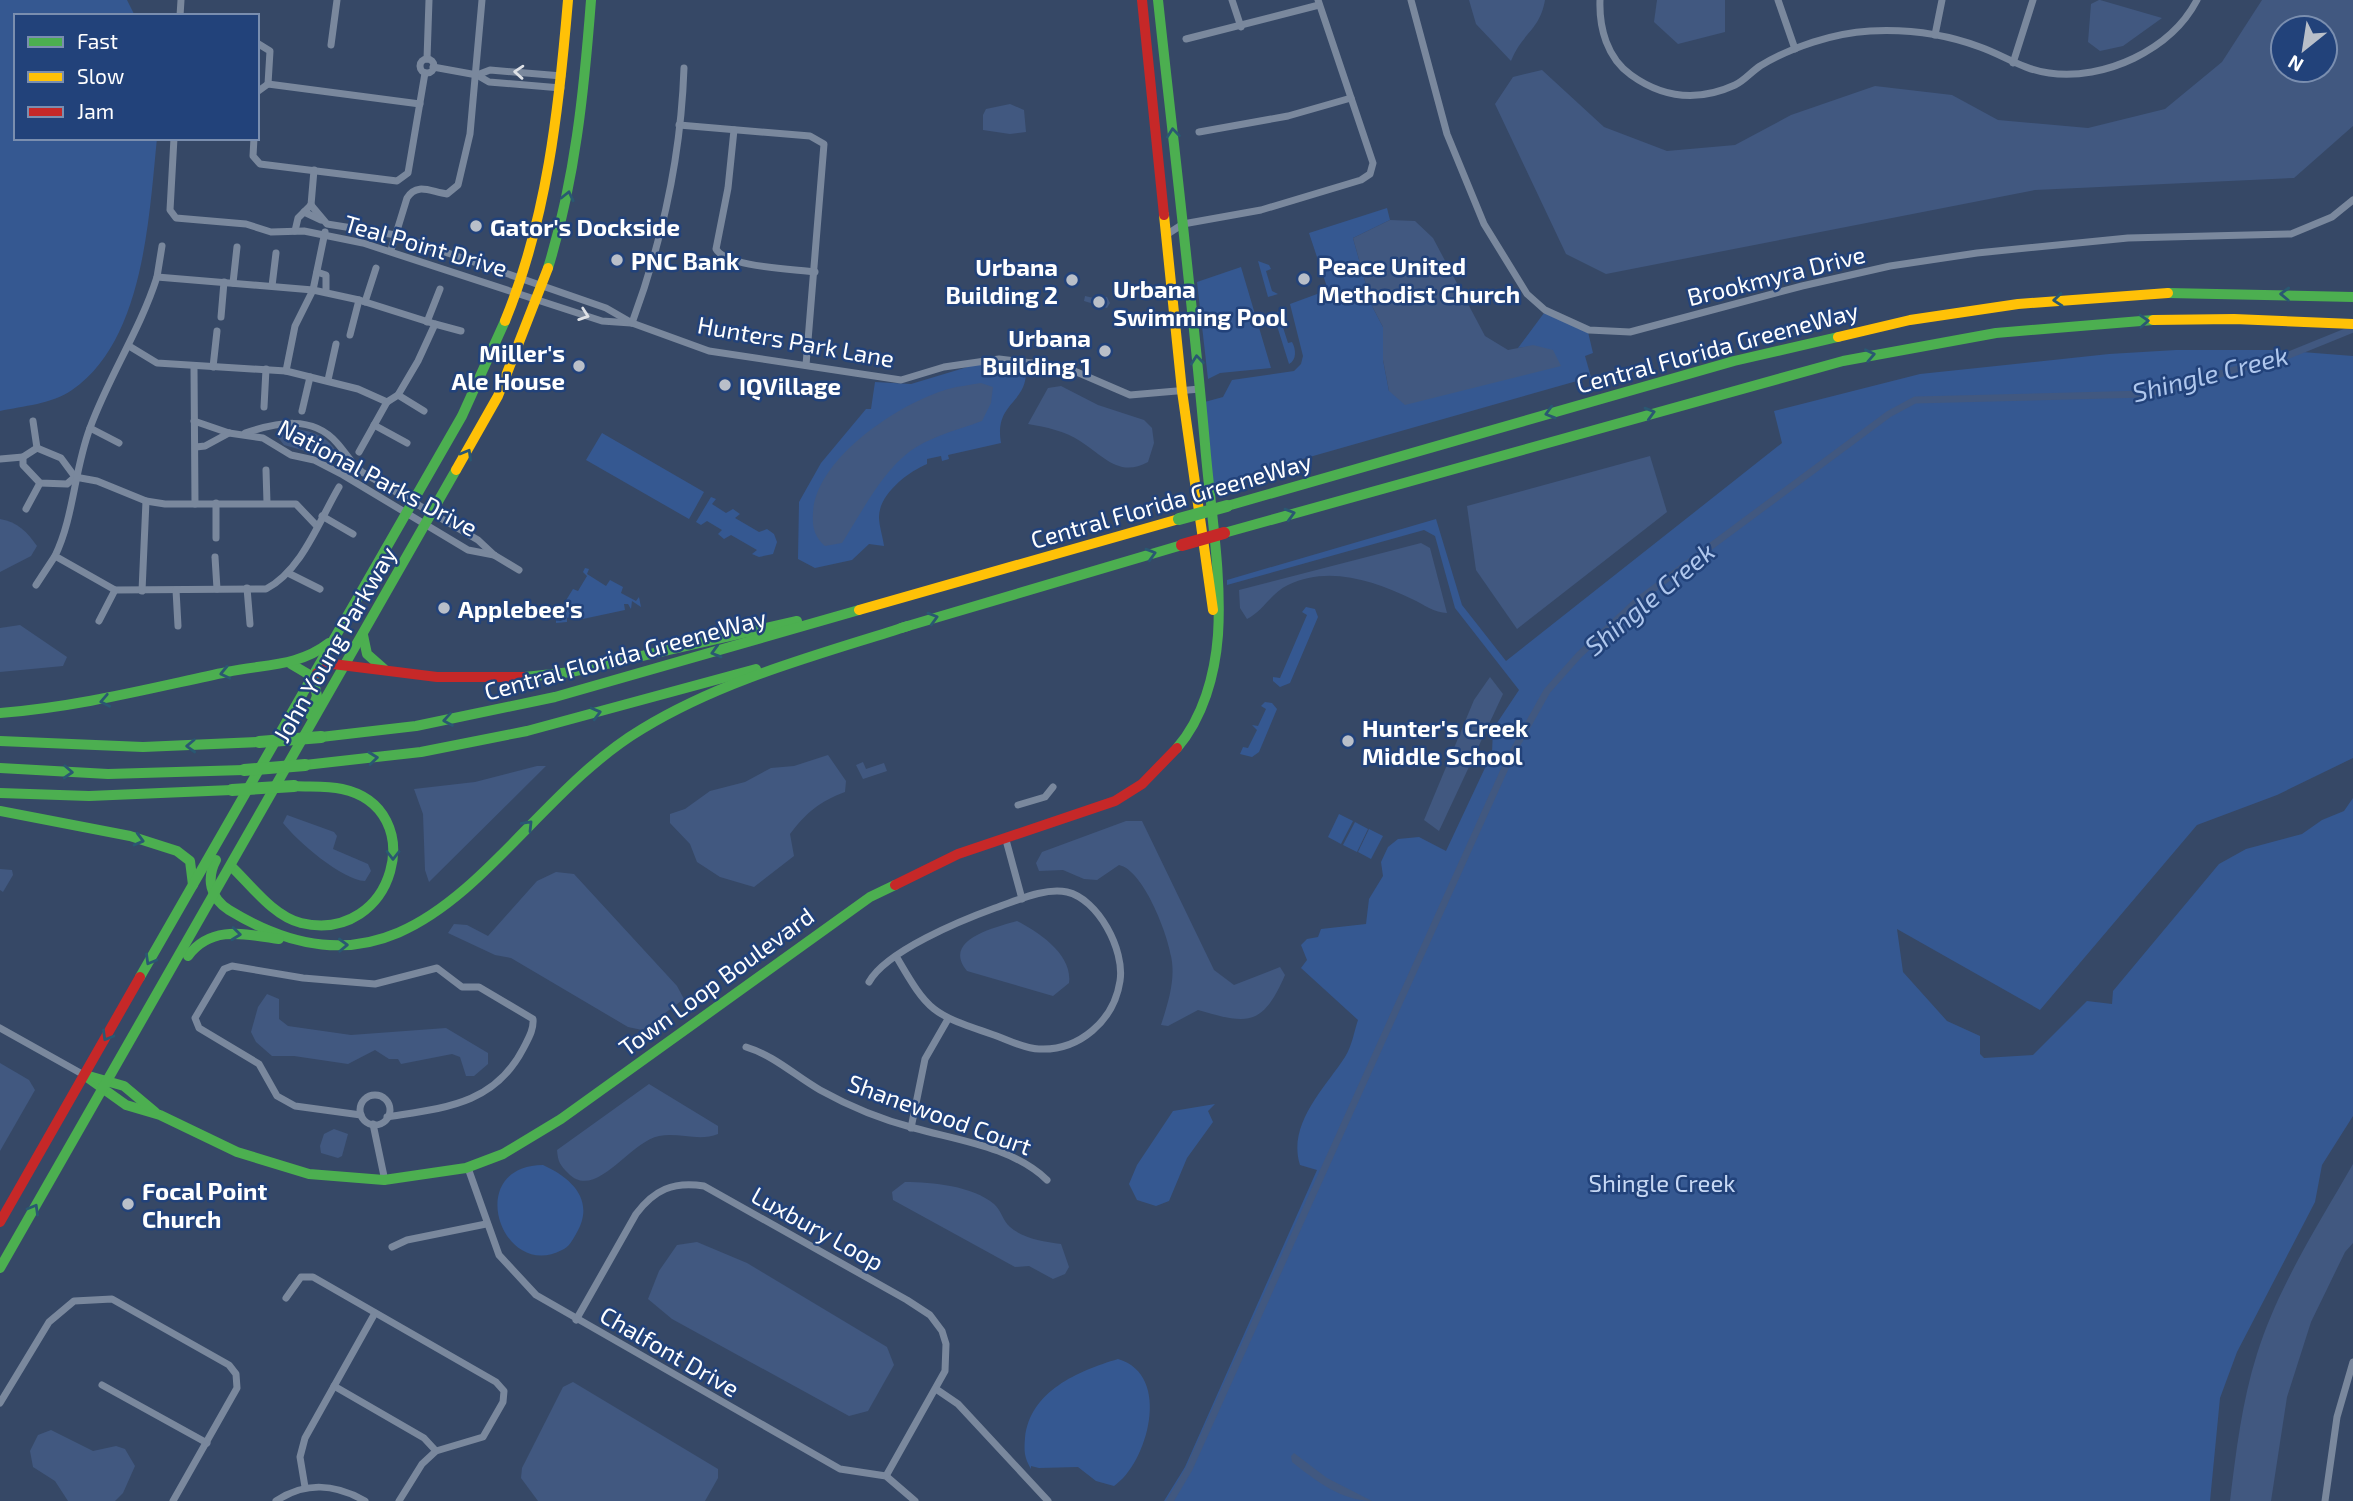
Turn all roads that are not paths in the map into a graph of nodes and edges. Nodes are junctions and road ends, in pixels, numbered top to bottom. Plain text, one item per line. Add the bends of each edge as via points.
1 (337, 0) edge
2 (429, 0) edge
3 (482, 0) edge
4 (568, 0) edge
5 (591, 0) edge
6 (1142, 0) edge
7 (1158, 0) edge
8 (1233, 0) edge
9 (1411, 0) edge
10 (1600, 0) edge
11 (1778, 0) edge
12 (1942, 0) edge
13 (2033, 0) edge
14 (2197, 0) edge
15 (1319, 2) edge
16 (1241, 27) junction
17 (1935, 35) junction
18 (1186, 39) dead end
19 (259, 44) edge
20 (331, 46) dead end
21 (1795, 49) junction
22 (427, 59) junction
23 (2013, 63) junction
24 (433, 68) junction
25 (684, 68) dead end
26 (425, 73) junction
27 (477, 75) junction
28 (562, 82) junction
29 (268, 84) junction
30 (259, 91) edge
31 (1351, 98) junction
32 (420, 104) junction
33 (679, 125) junction
34 (734, 130) junction
35 (1199, 132) dead end
36 (174, 140) edge
37 (254, 140) edge
38 (314, 170) junction
39 (2353, 201) edge
40 (311, 205) junction
41 (304, 212) junction
42 (324, 222) junction
43 (1182, 224) junction
44 (295, 231) junction
45 (396, 235) junction
46 (1166, 235) junction
47 (324, 236) junction
48 (162, 246) dead end
49 (237, 247) dead end
50 (391, 250) junction
51 (276, 253) dead end
52 (376, 268) dead end
53 (317, 272) junction
54 (815, 272) junction
55 (157, 277) junction
56 (522, 278) junction
57 (224, 282) junction
58 (233, 283) junction
59 (543, 285) junction
60 (272, 286) junction
61 (440, 289) dead end
62 (313, 290) junction
63 (326, 292) junction
64 (516, 292) junction
65 (2353, 298) edge
66 (538, 299) junction
67 (362, 301) junction
68 (221, 317) dead end
69 (431, 323) junction
70 (632, 323) junction
71 (2353, 324) edge
72 (217, 331) dead end
73 (461, 331) dead end
74 (350, 335) dead end
75 (336, 344) dead end
76 (128, 346) junction
77 (806, 365) junction
78 (194, 366) junction
79 (213, 367) junction
80 (266, 369) junction
81 (286, 371) junction
82 (310, 376) junction
83 (328, 380) junction
84 (1200, 389) junction
85 (1182, 391) junction
86 (398, 395) junction
87 (387, 402) junction
88 (264, 407) dead end
89 (302, 411) dead end
90 (424, 411) dead end
91 (33, 421) dead end
92 (194, 421) junction
93 (374, 425) junction
94 (90, 428) junction
95 (229, 432) junction
96 (244, 433) junction
97 (119, 443) dead end
98 (407, 443) dead end
99 (196, 447) junction
100 (37, 448) junction
101 (359, 452) dead end
102 (23, 457) junction
103 (0, 459) edge
104 (350, 462) junction
105 (266, 470) dead end
106 (340, 474) junction
107 (75, 477) junction
108 (40, 483) junction
109 (339, 487) dead end
110 (146, 501) junction
111 (267, 502) junction
112 (216, 503) junction
113 (195, 504) junction
114 (410, 507) junction
115 (26, 509) dead end
116 (433, 514) junction
117 (322, 516) junction
118 (316, 525) junction
119 (426, 526) junction
120 (353, 534) dead end
121 (216, 538) dead end
122 (494, 555) junction
123 (55, 556) junction
124 (215, 557) dead end
125 (519, 570) dead end
126 (288, 573) junction
127 (36, 585) dead end
128 (247, 588) junction
129 (217, 589) junction
130 (320, 589) dead end
131 (115, 590) junction
132 (176, 590) junction
133 (142, 591) junction
134 (900, 600) junction
135 (99, 621) dead end
136 (250, 624) dead end
137 (178, 626) dead end
138 (908, 626) junction
139 (363, 635) junction
140 (337, 636) junction
141 (1219, 638) junction
142 (290, 664) junction
143 (346, 664) junction
144 (387, 671) junction
145 (313, 677) junction
146 (0, 712) edge
147 (288, 721) junction
148 (0, 741) edge
149 (0, 768) edge
150 (1053, 787) dead end
151 (0, 793) edge
152 (1018, 805) dead end
153 (0, 811) edge
154 (253, 829) junction
155 (1006, 840) junction
156 (231, 866) junction
157 (193, 885) junction
158 (214, 896) junction
159 (1022, 899) junction
160 (297, 941) junction
161 (895, 956) junction
162 (869, 982) dead end
163 (948, 1019) junction
164 (0, 1028) edge
165 (128, 1046) junction
166 (746, 1047) dead end
167 (85, 1075) junction
168 (110, 1078) junction
169 (102, 1090) junction
170 (155, 1112) junction
171 (361, 1115) junction
172 (387, 1117) junction
173 (373, 1124) junction
174 (911, 1128) junction
175 (468, 1168) junction
176 (1047, 1180) dead end
177 (385, 1181) junction
178 (0, 1222) edge
179 (486, 1224) junction
180 (392, 1247) dead end
181 (0, 1268) edge
182 (286, 1298) dead end
183 (376, 1313) junction
184 (576, 1320) junction
185 (2353, 1362) edge
186 (102, 1385) dead end
187 (334, 1387) junction
188 (936, 1389) junction
189 (0, 1403) edge
190 (207, 1443) junction
191 (436, 1451) junction
192 (886, 1476) junction
193 (305, 1487) junction
194 (173, 1501) edge
195 (276, 1501) edge
196 (365, 1501) edge
197 (399, 1501) edge
198 (915, 1501) edge
199 (1048, 1501) edge
200 (2325, 1501) edge

1 - 20 street
2 - 22 street
3 - 27 street
4 - 28 main road, John Young Parkway
59 -> 5 main road, John Young Parkway via 575,159
6 - 46 main road, Town Loop Boulevard
43 -> 7 main road, Town Loop Boulevard
8 - 16 street
9 - 39 street, Brookmyra Drive via 1447,134 1484,224 1527,294 1545,310 1589,330 1630,332 1802,286 1977,253 2128,238 2291,234 2332,217
10 - 21 street via 1599,16 1608,50 1625,71 1650,89 1682,97 1713,93
11 - 21 street
12 - 17 street
13 - 23 street
14 - 23 street via 2158,44 2123,63 2090,73 2049,73
15 - 16 street
15 - 31 street
16 - 18 street
17 - 21 street via 1865,32
17 - 23 street via 1980,47
19 - 29 street via 270,51
22 - 24 street
22 - 26 street via 420,66
24 - 26 street
24 - 27 street
25 - 33 street
26 - 32 street
27 - 28 street via 489,82
28 -> 27 street via 489,70
27 - 45 street via 458,186 447,194 422,188 411,191
28 - 56 main road, John Young Parkway via 548,183
29 - 30 street
29 - 32 street
31 - 35 street via 1288,116
31 - 43 street via 1373,163 1370,174 1261,210
32 - 38 street via 408,173 397,181
33 - 34 street
33 - 70 street via 657,246
34 - 54 street via 810,136 824,144
34 - 54 street via 716,249 725,259
36 - 44 street, Teal Point Drive via 170,210 176,218 246,223 271,232
37 - 38 street via 253,156 260,164
38 - 40 street
40 - 41 street
40 - 42 street, Teal Point Drive
41 - 42 street
41 - 44 street
42 - 45 street, Teal Point Drive
42 - 47 street
43 - 46 street
84 -> 43 main road, Town Loop Boulevard
44 - 47 street, Teal Point Drive
45 - 50 street
45 - 56 street, Teal Point Drive
46 - 85 main road, Town Loop Boulevard
47 - 50 street, Teal Point Drive
47 - 53 street
48 - 55 street
49 - 58 street
50 - 64 street, Teal Point Drive
51 - 60 street
52 - 67 street
53 - 62 street
53 - 63 street via 326,275
54 - 77 street
55 - 57 street
55 - 76 street via 146,313
56 - 59 street, Hunters Park Lane
56 - 64 main road, John Young Parkway
57 - 58 street
57 - 68 street
58 - 60 street
59 - 66 main road, John Young Parkway
59 - 70 street, Hunters Park Lane via 608,308
60 - 62 street
61 - 69 street
62 - 63 street
62 - 81 street via 295,326
63 - 67 street
64 - 66 street, Hunters Park Lane
64 - 114 main road, John Young Parkway via 478,386
65 -> 134 main road, Central Florida GreeneWay, bridge via 2163,293 2018,304 1910,320 1745,358
66 -> 70 street, Hunters Park Lane via 602,321
116 -> 66 main road, John Young Parkway via 498,396
67 - 69 street
67 - 74 street
69 - 73 street
69 - 86 street
70 - 77 street, Hunters Park Lane via 709,351
138 -> 71 main road, Central Florida GreeneWay, bridge via 1763,381 1915,346 2141,321
72 - 79 street
75 - 83 street
76 - 78 street via 156,363
76 - 94 street
77 - 85 street, Hunters Park Lane via 901,380 974,361 1031,361 1065,367 1130,395
78 - 79 street
78 - 92 street
79 - 80 street
80 - 81 street
80 - 88 street
81 - 82 street
82 - 83 street
82 - 89 street
83 - 87 street
84 - 85 street, Hunters Park Lane
84 - 141 main road, Town Loop Boulevard
85 - 141 main road, Town Loop Boulevard
86 - 87 street
86 - 90 street
87 - 93 street
91 - 100 street
92 - 95 street, National Parks Drive
92 - 99 street
93 - 98 street
93 - 101 street
94 - 97 street
94 - 107 street
95 - 96 street, National Parks Drive
95 - 99 street, National Parks Drive
96 - 104 street, National Parks Drive via 284,421 308,425 336,441
96 - 106 street, National Parks Drive
99 - 113 street
100 - 102 street
100 - 107 street via 61,458
102 - 103 street
102 - 108 street via 23,465
104 - 106 street
104 - 114 street, National Parks Drive
105 - 111 street
106 - 114 street, National Parks Drive
107 - 108 street via 66,484
107 - 110 street
107 - 123 street via 66,533
108 - 115 street
109 - 117 street
110 - 113 street
110 - 133 street
111 - 112 street
111 - 118 street via 296,505
112 - 113 street
112 - 121 street
114 - 116 street, National Parks Drive
114 - 119 street, National Parks Drive
114 - 140 main road, John Young Parkway
116 - 119 main road, John Young Parkway
116 - 122 street, National Parks Drive via 478,540
117 - 118 street
117 - 120 street
118 - 126 street
119 - 122 street, National Parks Drive via 467,550
119 - 139 main road, John Young Parkway
122 - 125 street, National Parks Drive
123 - 127 street
123 - 131 street
124 - 129 street
126 - 128 street via 265,589
126 - 130 street
128 - 129 street
128 - 136 street
129 - 132 street
131 - 133 street
131 - 135 street
132 - 133 street
132 - 137 street
134 - 144 main road via 571,672 478,679
134 -> 148 main road, Central Florida GreeneWay, bridge via 532,703 416,726 259,742 143,747
149 -> 138 main road, Central Florida GreeneWay, bridge via 108,774 244,770 421,752 527,731
160 -> 138 main road via 353,945 423,922 450,903 568,784 642,728 725,687
139 - 143 main road, John Young Parkway
139 - 144 main road via 372,660
140 - 142 main road via 312,657
140 - 145 main road, John Young Parkway
141 - 155 main road, Town Loop Boulevard via 1206,699 1172,757 1157,772 1138,788 1096,810
142 - 145 main road
142 -> 146 main road via 230,672 94,703
143 - 144 main road
143 - 145 main road via 333,664
143 - 154 main road, John Young Parkway
145 - 147 main road, John Young Parkway
145 - 154 main road via 316,702 258,805
147 - 157 main road, John Young Parkway
147 - 158 main road via 286,737 211,869
150 - 152 street via 1045,797
151 -> 156 main road, bridge via 89,796 318,783 355,791 377,807 394,847 393,872 383,895 340,925 312,926 281,913
153 -> 157 main road via 95,828 174,849 190,861
154 - 156 main road, John Young Parkway
155 - 159 street
155 - 175 main road, Town Loop Boulevard via 958,854 870,897 561,1119
156 - 158 main road, John Young Parkway
157 -> 167 main road, John Young Parkway
158 - 160 main road via 262,927
158 - 165 main road, John Young Parkway
159 - 161 street via 972,917
159 - 163 street via 1066,892 1086,900 1102,916 1121,979 1112,1007 1092,1032 1070,1046 1038,1049
165 -> 160 main road via 150,1023 202,939 222,932
161 - 162 street
161 - 163 street via 930,1009
163 - 174 street via 925,1059
164 - 167 street
165 - 168 main road, John Young Parkway
166 - 174 street, Shanewood Court via 765,1053 820,1090
167 - 168 main road, Town Loop Boulevard
167 - 169 main road, Town Loop Boulevard
167 - 178 main road, John Young Parkway
168 - 169 main road, John Young Parkway
168 - 170 main road, Town Loop Boulevard via 138,1094
169 - 170 main road, Town Loop Boulevard via 131,1107
181 -> 169 main road, John Young Parkway
170 - 177 main road, Town Loop Boulevard via 205,1140 288,1170 331,1180
171 - 172 street via 363,1101 376,1095 388,1103
171 - 172 street via 295,1106 277,1096 259,1064 199,1028 195,1018 224,969 232,966 375,984 437,968 461,987 479,987 533,1019 534,1027 515,1063 485,1092 435,1110
171 - 173 street
172 - 173 street
173 - 177 street
174 - 176 street, Shanewood Court via 996,1151
175 - 177 main road, Town Loop Boulevard
175 - 179 street, Chalfont Drive
179 - 180 street
179 - 184 street, Chalfont Drive via 499,1255 516,1276
182 - 183 street via 307,1275
183 - 187 street
183 - 191 street via 496,1382 504,1391 503,1402 483,1437
184 - 188 street, Luxbury Loop via 648,1198 677,1184 704,1186 930,1315 946,1344 945,1371
184 - 192 street, Chalfont Drive via 840,1469
185 - 200 street via 2337,1417
186 - 190 street
187 - 191 street via 424,1438
187 - 193 street via 301,1448
188 - 192 street, Luxbury Loop
188 - 199 street via 958,1404
189 - 190 street via 60,1310 74,1301 112,1299 229,1365 236,1374 237,1388
190 - 194 street
191 - 197 street via 422,1464
192 - 198 street
193 - 195 street
193 - 196 street via 338,1489

